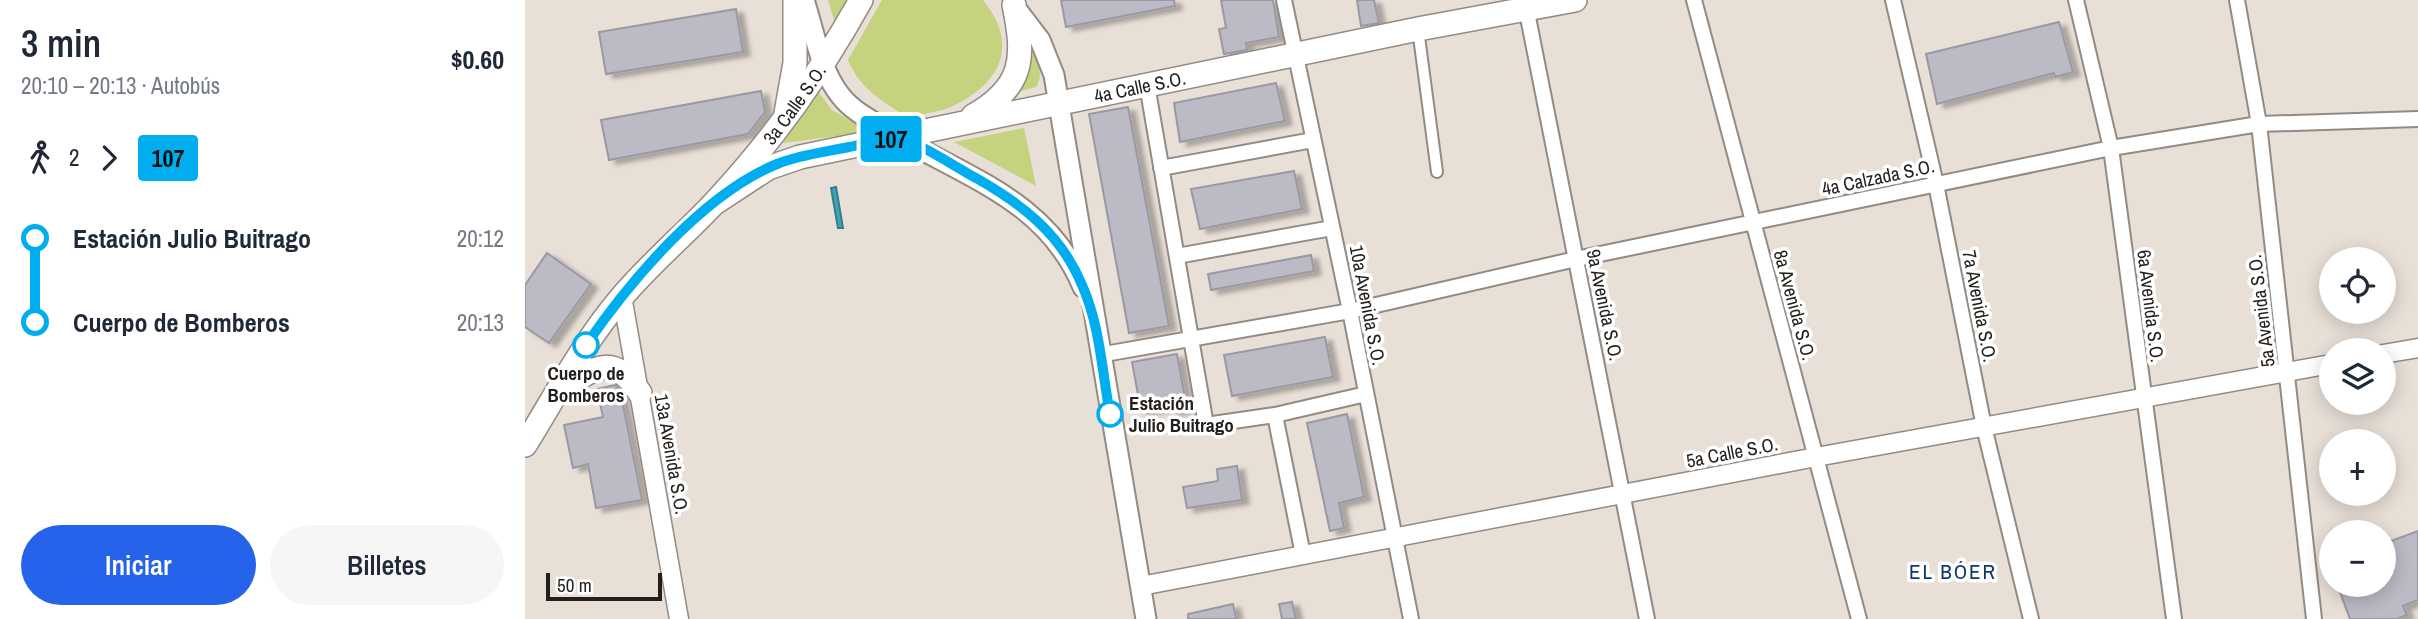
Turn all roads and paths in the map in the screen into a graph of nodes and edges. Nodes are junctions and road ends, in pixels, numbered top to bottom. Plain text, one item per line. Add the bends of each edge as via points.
1 (795, 0) edge
2 (804, 0) edge
3 (861, 0) edge
4 (1284, 0) edge
5 (1575, 0) edge
6 (1694, 0) edge
7 (1893, 0) edge
8 (2076, 0) edge
9 (2237, 0) edge
10 (1011, 3) edge
11 (1525, 5) edge
12 (1418, 29) junction
13 (1294, 54) junction
14 (825, 65) junction
15 (1147, 85) junction
16 (1058, 103) junction
17 (2418, 119) edge
18 (784, 123) junction
19 (2259, 124) junction
20 (958, 125) junction
21 (900, 138) junction
22 (1313, 140) junction
23 (2111, 148) junction
24 (1161, 168) junction
25 (1437, 172) dead end
26 (1936, 184) junction
27 (716, 202) junction
28 (1753, 223) junction
29 (1332, 229) junction
30 (1177, 256) junction
31 (1576, 259) junction
32 (622, 296) junction
33 (1350, 311) junction
34 (1094, 320) junction
35 (1191, 337) junction
36 (2418, 348) edge
37 (2396, 352) edge
38 (1099, 355) junction
39 (2319, 366) edge
40 (2287, 372) junction
41 (640, 393) junction
42 (1366, 394) junction
43 (556, 396) junction
44 (2143, 398) junction
45 (1275, 415) junction
46 (1984, 427) junction
47 (525, 445) edge
48 (1816, 457) junction
49 (1625, 493) junction
50 (1394, 537) junction
51 (1303, 555) junction
52 (1141, 586) junction
53 (679, 619) edge
54 (1146, 619) edge
55 (1411, 619) edge
56 (1647, 619) edge
57 (1859, 619) edge
58 (2031, 619) edge
59 (2174, 619) edge
60 (2314, 619) edge

1 - 18 highway via 795,63
2 - 14 main road
3 - 14 highway, 3a Calle S.O.
4 - 13 street, 10a Avenida S.O.
5 - 11 highway, 4a Calle S.O.
6 - 28 street, 8a Avenida S.O.
7 - 26 street, 7a Avenida S.O.
8 - 23 street, 6a Avenida S.O.
9 - 19 street, 5a Avenida S.O.
10 - 16 main road via 1048,54
10 - 20 highway via 1021,42 1016,75 998,99
11 - 12 highway, 4a Calle S.O.
11 - 31 street, 9a Avenida S.O.
12 - 13 highway, 4a Calle S.O.
12 - 25 street
13 - 15 highway, 4a Calle S.O.
13 - 22 street, 10a Avenida S.O.
14 - 18 highway, 3a Calle S.O.
14 - 21 main road via 848,105
15 - 16 highway, 4a Calle S.O.
15 - 24 street
16 - 20 highway, 4a Calle S.O.
16 - 34 main road
17 - 19 street, 4a Calzada S.O.
18 - 27 highway, 3a Calle S.O.
19 - 23 street, 4a Calzada S.O.
19 - 40 street, 5a Avenida S.O.
20 - 21 highway, 4a Calle S.O.
21 - 27 highway, 4a Calle S.O. via 789,159
21 - 34 main road via 1034,215 1062,249 1082,284
22 - 24 street
22 - 29 street, 10a Avenida S.O.
23 - 26 street, 4a Calzada S.O.
23 - 44 street, 6a Avenida S.O.
24 - 30 street
26 - 28 street, 4a Calzada S.O.
26 - 46 street, 7a Avenida S.O.
27 - 32 highway
28 - 31 street, 4a Calzada S.O.
28 - 48 street, 8a Avenida S.O.
29 - 30 street
29 - 33 street, 10a Avenida S.O.
30 - 35 street
31 - 33 street, 4a Calzada S.O.
31 - 49 street, 9a Avenida S.O.
32 - 41 street, 13a Avenida S.O.
32 - 43 highway
33 - 35 street, 4a Calzada S.O.
33 - 42 street, 10a Avenida S.O.
34 - 38 main road
35 - 38 street, 4a Calzada S.O.
35 - 45 street via 1206,425
36 - 37 street
38 - 52 main road
39 - 40 street, 5a Calle S.O.
40 - 44 street, 5a Calle S.O.
40 - 60 street, 5a Avenida S.O.
41 - 43 highway via 627,373 614,367 588,372
41 - 53 street, 13a Avenida S.O.
42 - 45 street
42 - 50 street, 10a Avenida S.O.
43 - 47 highway
44 - 46 street, 5a Calle S.O.
44 - 59 street, 6a Avenida S.O.
45 - 51 street
46 - 48 street, 5a Calle S.O.
46 - 58 street, 7a Avenida S.O.
48 - 49 street, 5a Calle S.O.
48 - 57 street, 8a Avenida S.O.
49 - 50 street, 5a Calle S.O.
49 - 56 street, 9a Avenida S.O.
50 - 51 street, 5a Calle S.O.
50 - 55 street, 10a Avenida S.O.
51 - 52 street, 5a Calle S.O.
52 - 54 main road

